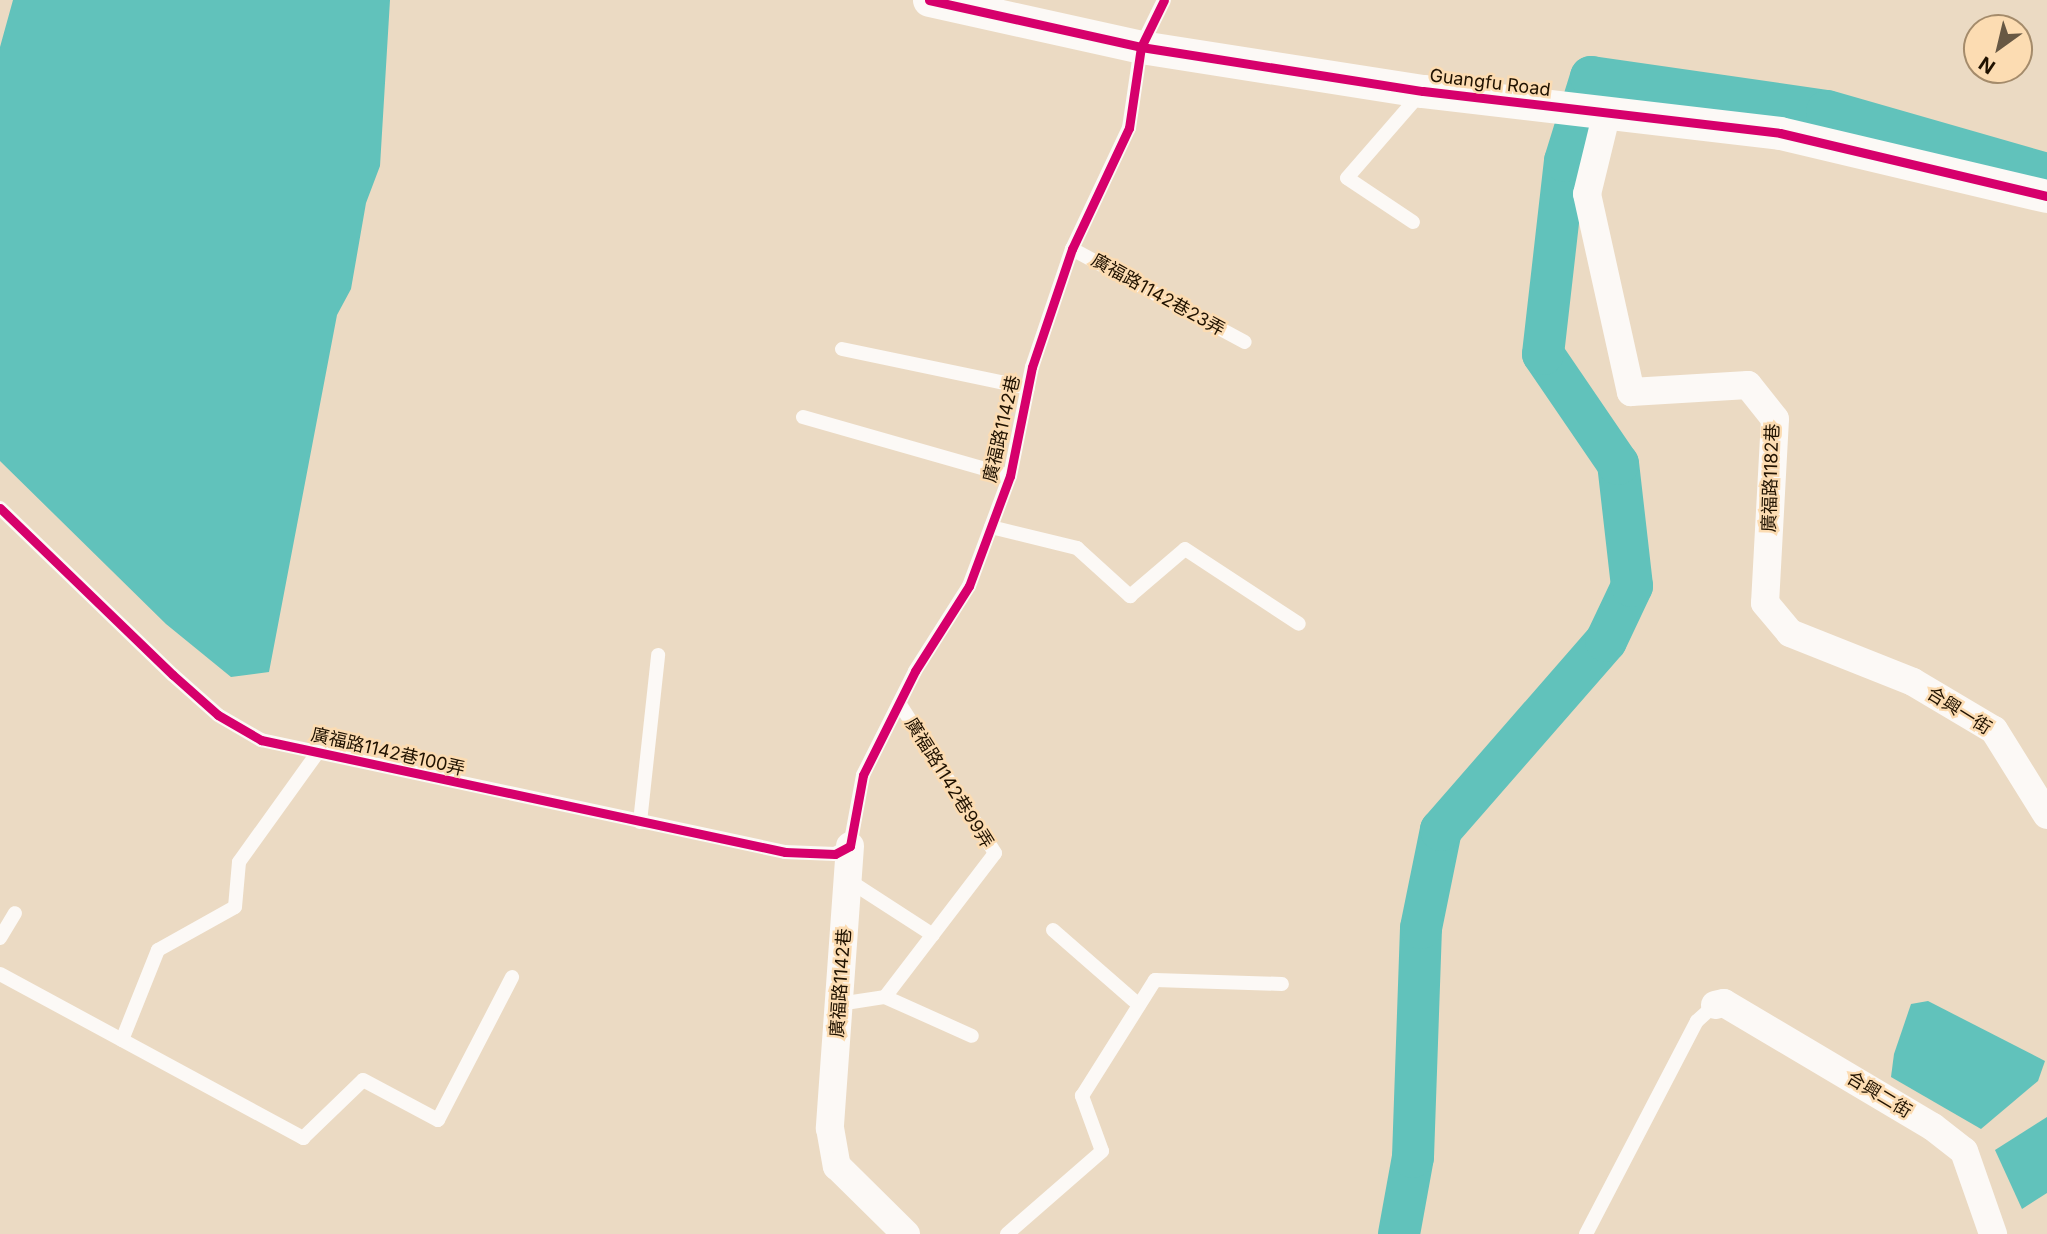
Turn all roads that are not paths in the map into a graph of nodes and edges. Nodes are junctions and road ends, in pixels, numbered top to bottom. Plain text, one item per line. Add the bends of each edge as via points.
1 (929, 0) edge
2 (1164, 0) edge
3 (1141, 47) junction
4 (1423, 91) junction
5 (1606, 112) junction
6 (2047, 196) edge
7 (1413, 222) dead end
8 (1072, 248) junction
9 (1245, 342) dead end
10 (842, 349) dead end
11 (1028, 388) junction
12 (803, 417) dead end
13 (1010, 476) junction
14 (0, 508) edge
15 (991, 527) junction
16 (1299, 624) dead end
17 (658, 655) dead end
18 (1913, 682) joint
19 (899, 703) junction
20 (317, 752) junction
21 (2047, 815) edge
22 (640, 822) junction
23 (850, 846) junction
24 (848, 880) junction
25 (15, 913) dead end
26 (1053, 930) dead end
27 (933, 934) junction
28 (0, 938) edge
29 (0, 974) edge
30 (512, 976) dead end
31 (1282, 984) dead end
32 (885, 997) junction
33 (839, 1004) junction
34 (1714, 1005) joint
35 (1139, 1006) junction
36 (972, 1036) dead end
37 (122, 1040) junction
38 (906, 1234) edge
39 (1007, 1234) edge
40 (1586, 1234) edge
41 (1993, 1234) edge

1 - 3 street, Guangfu Road
2 - 3 lane, 廣福路1142巷
3 - 4 street, Guangfu Road
3 - 8 lane, 廣福路1142巷 via 1129,128
4 - 5 street, Guangfu Road
4 - 7 lane via 1347,178
5 - 6 street, Guangfu Road via 1780,133
5 - 18 street, 廣福路1182巷 via 1587,194 1631,392 1748,385 1775,419 1766,603 1790,633
8 - 9 lane, 廣福路1142巷23弄
8 - 11 lane, 廣福路1142巷
10 - 11 lane
11 - 13 lane, 廣福路1142巷
12 - 13 lane
13 - 15 lane, 廣福路1142巷
14 - 20 lane, 廣福路1142巷100弄 via 218,715 261,740
15 - 16 lane via 1077,548 1130,596 1185,549
15 - 19 lane, 廣福路1142巷 via 969,586
17 - 22 lane
18 - 21 street, 合興一街 via 1994,730
19 - 23 lane, 廣福路1142巷 via 863,775
19 - 27 lane, 廣福路1142巷99弄 via 995,853
20 - 22 lane, 廣福路1142巷100弄
20 - 37 lane via 239,862 235,907 158,950
22 - 23 lane, 廣福路1142巷100弄 via 785,852 835,854
23 - 24 street, 廣福路1142巷
24 - 27 lane
24 - 33 street, 廣福路1142巷
25 - 28 lane
26 - 35 lane
27 - 32 lane, 廣福路1142巷99弄
29 - 37 lane
30 - 37 lane via 438,1120 363,1080 303,1138
31 - 35 lane via 1155,980
32 - 33 lane
32 - 36 lane
33 - 38 street, 廣福路1142巷 via 830,1128 837,1166
34 - 40 lane via 1697,1021
34 - 41 street, 合興二街 via 1724,1003 1933,1127 1964,1151
35 - 39 lane via 1082,1096 1102,1151

